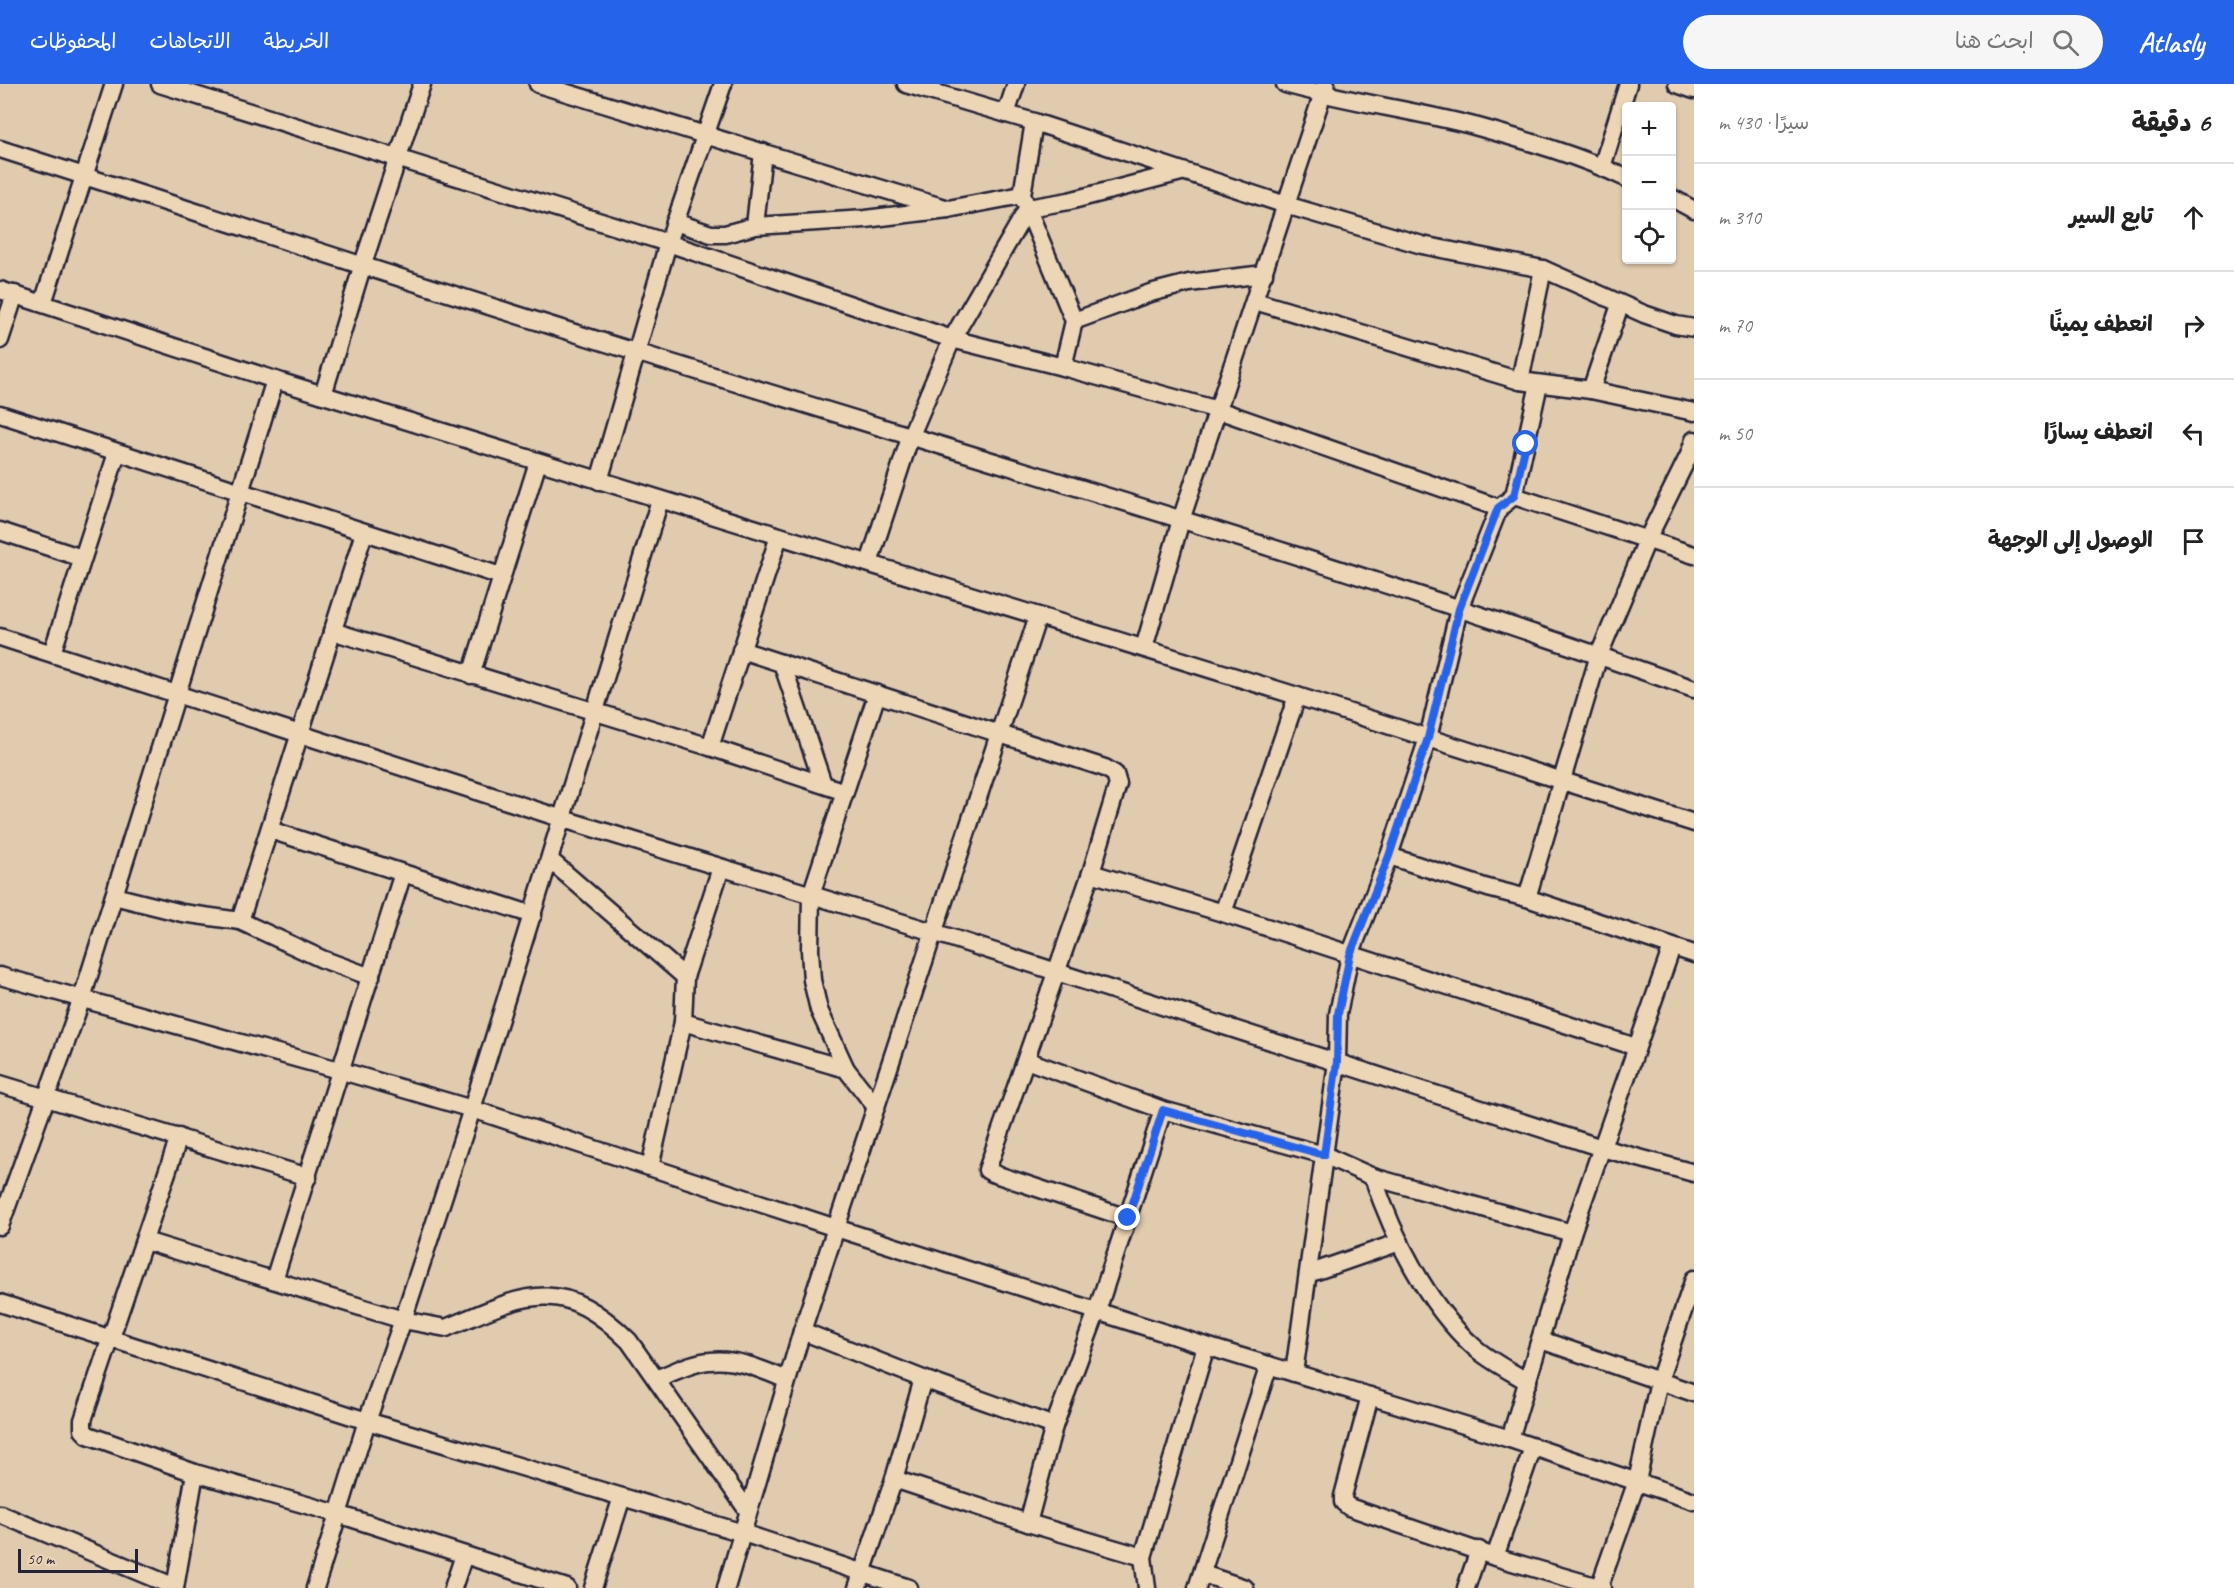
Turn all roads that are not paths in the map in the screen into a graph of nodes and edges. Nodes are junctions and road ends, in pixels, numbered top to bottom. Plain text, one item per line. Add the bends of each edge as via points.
1 (114, 84) edge
2 (160, 84) edge
3 (422, 84) edge
4 (538, 84) edge
5 (723, 84) edge
6 (906, 84) edge
7 (1016, 84) edge
8 (1285, 84) edge
9 (1628, 84) edge
10 (1677, 84) edge
11 (1324, 89) edge
12 (1694, 90) edge
13 (1006, 114) junction
14 (1034, 122) junction
15 (705, 136) junction
16 (0, 149) edge
17 (763, 152) junction
18 (397, 159) junction
19 (1602, 167) junction
20 (1182, 171) junction
21 (84, 176) junction
22 (1622, 176) edge
23 (1025, 201) junction
24 (1676, 201) edge
25 (1286, 205) junction
26 (948, 209) junction
27 (1694, 210) edge
28 (675, 222) junction
29 (755, 226) junction
30 (668, 243) junction
31 (363, 264) junction
32 (1543, 269) junction
33 (1264, 274) junction
34 (7, 292) edge
35 (1255, 301) junction
36 (44, 303) junction
37 (1620, 305) junction
38 (1074, 321) junction
39 (1694, 328) edge
40 (952, 339) junction
41 (0, 340) edge
42 (637, 352) junction
43 (1063, 367) junction
44 (275, 380) junction
45 (1520, 381) junction
46 (1539, 384) junction
47 (1591, 390) junction
48 (323, 395) junction
49 (1218, 410) junction
50 (1694, 412) edge
51 (0, 414) edge
52 (911, 435) junction
53 (1692, 451) edge
54 (117, 453) junction
55 (538, 462) junction
56 (598, 481) junction
57 (240, 492) junction
58 (1514, 496) junction
59 (660, 500) junction
60 (1498, 508) junction
61 (1181, 520) junction
62 (0, 531) edge
63 (364, 533) junction
64 (779, 536) junction
65 (1647, 540) junction
66 (1694, 555) edge
67 (82, 558) junction
68 (869, 563) junction
69 (501, 576) junction
70 (1459, 609) junction
71 (1038, 616) junction
72 (332, 631) junction
73 (0, 637) edge
74 (1144, 648) junction
75 (741, 650) junction
76 (52, 653) junction
77 (1599, 655) junction
78 (782, 663) junction
79 (471, 675) junction
80 (1694, 689) edge
81 (177, 694) junction
82 (877, 694) junction
83 (1297, 696) junction
84 (594, 713) junction
85 (1000, 733) junction
86 (300, 734) junction
87 (1428, 738) junction
88 (710, 747) junction
89 (1561, 781) junction
90 (823, 784) junction
91 (845, 792) junction
92 (563, 819) junction
93 (1694, 823) edge
94 (270, 830) junction
95 (1389, 856) junction
96 (550, 860) junction
97 (721, 868) junction
98 (403, 873) junction
99 (1091, 873) junction
100 (811, 895) junction
101 (114, 896) junction
102 (1527, 898) junction
103 (1223, 913) junction
104 (533, 915) junction
105 (240, 921) junction
106 (933, 932) junction
107 (1672, 947) junction
108 (1694, 954) edge
109 (1350, 955) junction
110 (1057, 972) junction
111 (0, 976) edge
112 (371, 977) junction
113 (685, 977) junction
114 (82, 998) junction
115 (682, 1022) junction
116 (1636, 1047) junction
117 (1026, 1060) junction
118 (1337, 1062) junction
119 (846, 1069) junction
120 (342, 1071) junction
121 (0, 1084) edge
122 (46, 1098) junction
123 (876, 1107) junction
124 (472, 1109) junction
125 (1163, 1110) junction
126 (179, 1137) junction
127 (1602, 1148) junction
128 (1324, 1155) junction
129 (650, 1167) junction
130 (1694, 1173) edge
131 (308, 1177) junction
132 (1373, 1177) junction
133 (1128, 1218) junction
134 (0, 1227) edge
135 (836, 1228) junction
136 (1572, 1233) junction
137 (145, 1241) junction
138 (1400, 1242) junction
139 (1308, 1274) junction
140 (1694, 1279) edge
141 (274, 1280) junction
142 (0, 1303) edge
143 (1097, 1311) junction
144 (403, 1320) junction
145 (802, 1331) junction
146 (111, 1339) junction
147 (1541, 1340) junction
148 (1206, 1346) junction
149 (1269, 1365) junction
150 (1294, 1373) junction
151 (656, 1379) junction
152 (923, 1379) junction
153 (787, 1380) junction
154 (1659, 1381) junction
155 (1528, 1382) junction
156 (1694, 1393) edge
157 (1370, 1396) junction
158 (367, 1421) junction
159 (1054, 1426) junction
160 (1510, 1439) junction
161 (1533, 1447) junction
162 (195, 1473) junction
163 (894, 1479) junction
164 (1637, 1481) junction
165 (622, 1497) junction
166 (1694, 1501) edge
167 (748, 1511) junction
168 (0, 1514) edge
169 (338, 1514) junction
170 (1028, 1523) junction
171 (743, 1533) junction
172 (1479, 1551) junction
173 (464, 1555) junction
174 (1143, 1557) junction
175 (1495, 1557) junction
176 (859, 1580) edge
177 (1200, 1581) edge
178 (175, 1588) edge
179 (315, 1588) edge
180 (453, 1588) edge
181 (567, 1588) edge
182 (593, 1588) edge
183 (726, 1588) edge
184 (909, 1588) edge
185 (1147, 1588) edge
186 (1245, 1588) edge
187 (1466, 1588) edge
188 (1600, 1588) edge

1 - 21 street
2 - 18 street
3 - 18 street
4 - 15 street
5 - 15 street
6 - 13 street
7 - 13 street
8 - 11 street
9 - 19 street
10 - 12 street
11 - 19 street via 1477,127
11 - 25 street
13 - 14 street
14 - 20 street
14 - 23 street
15 - 17 street
15 - 28 street
16 - 21 street
17 - 26 street
17 - 29 street
18 - 30 street
18 - 31 street
19 - 22 street
20 - 23 street via 1069,201
20 - 25 street
21 - 31 street
21 - 36 street
23 - 26 street
23 - 38 street
23 - 40 street
24 - 27 street
25 - 32 street via 1422,245
25 - 33 street
26 - 29 street
28 - 29 street via 711,234
28 - 30 street
30 - 40 street
30 - 42 street
31 - 42 street
31 - 48 street
32 - 37 street
32 - 45 street
33 - 35 street
33 - 38 street via 1189,283
34 - 36 street
34 - 41 street
35 - 45 street
35 - 49 street
36 - 44 street
37 - 39 street
37 - 47 street
38 - 43 street
40 - 43 street
40 - 52 street
42 - 52 street
42 - 56 street
43 - 49 street
44 - 48 street
44 - 57 street
45 - 46 street
46 - 47 street
46 - 58 street
47 - 50 street
48 - 55 street
49 - 60 street
49 - 61 street
51 - 54 street
52 - 61 street
52 - 68 street
53 - 65 street
54 - 57 street
54 - 67 street
55 - 56 street
55 - 69 street
56 - 59 street
57 - 63 street
57 - 81 street
58 - 60 street
58 - 65 street
59 - 64 street
59 - 84 street
60 - 70 street
61 - 70 street
61 - 74 street
62 - 67 street
63 - 69 street
63 - 72 street
64 - 68 street
64 - 75 street
65 - 66 street
65 - 77 street
67 - 76 street
68 - 71 street
69 - 79 street
70 - 77 street
70 - 87 street
71 - 74 street
71 - 85 street
72 - 79 street
72 - 86 street
73 - 76 street
74 - 83 street
75 - 78 street
75 - 88 street
76 - 81 street
77 - 80 street
77 - 89 street
78 - 82 street
78 - 90 street
79 - 84 street
81 - 86 street
81 - 101 street
82 - 85 street
82 - 91 street
83 - 87 street
83 - 103 street
84 - 88 street
84 - 92 street
85 - 99 street via 1115,774 1118,784
85 - 106 street
86 - 92 street
86 - 94 street
87 - 89 street
87 - 95 street
88 - 90 street
89 - 93 street
89 - 102 street
90 - 91 street
91 - 100 street
92 - 96 street
92 - 97 street
94 - 98 street
94 - 105 street
95 - 102 street
95 - 109 street
96 - 104 street
96 - 113 street
97 - 100 street
97 - 113 street
98 - 104 street
98 - 112 street
99 - 103 street
99 - 110 street
100 - 106 street
100 - 119 street via 812,980 819,1010
101 - 105 street via 182,913
101 - 114 street
102 - 107 street
103 - 109 street
104 - 124 street
105 - 112 street
106 - 110 street
106 - 123 street
107 - 108 street
107 - 116 street
109 - 116 street
109 - 118 street via 1338,1014
110 - 117 street
110 - 118 street
111 - 114 street
112 - 120 street
113 - 115 street
114 - 120 street
114 - 122 street
115 - 119 street
115 - 129 street
116 - 127 street
117 - 125 street
117 - 133 street via 987,1170
118 - 127 street
118 - 128 street
119 - 123 street
120 - 124 street
120 - 131 street
121 - 122 street
122 - 126 street
122 - 134 street
123 - 135 street
124 - 129 street
124 - 144 street
125 - 128 street
125 - 133 street
126 - 131 street
126 - 137 street
127 - 130 street
127 - 136 street
128 - 132 street
128 - 139 street
129 - 135 street
131 - 141 street
132 - 136 street
132 - 138 street
133 - 143 street
135 - 143 street
135 - 145 street
136 - 147 street
137 - 141 street
137 - 146 street
138 - 139 street
138 - 155 street via 1453,1325 1474,1347
139 - 150 street
140 - 154 street
141 - 144 street
142 - 146 street
143 - 148 street
143 - 159 street
144 - 151 street via 446,1328 528,1297 565,1298 609,1321
144 - 158 street
145 - 152 street
145 - 153 street
146 - 158 street
146 - 162 street via 83,1430
147 - 154 street
147 - 155 street
148 - 149 street
148 - 174 street
149 - 150 street
149 - 177 street
150 - 157 street
151 - 153 street via 708,1360 754,1366
151 - 167 street
152 - 159 street
152 - 163 street
153 - 167 street
154 - 156 street
154 - 164 street
155 - 160 street
157 - 160 street
157 - 172 street via 1343,1502
158 - 165 street
158 - 169 street
159 - 170 street
160 - 161 street
161 - 164 street
161 - 175 street
162 - 169 street
162 - 178 street
163 - 170 street
163 - 176 street
164 - 166 street
164 - 188 street
165 - 171 street
165 - 182 street
167 - 171 street
168 - 178 street
169 - 173 street
169 - 179 street
170 - 174 street
171 - 176 street
171 - 183 street
172 - 175 street
172 - 187 street
173 - 180 street
173 - 181 street
174 - 185 street
175 - 188 street
176 - 184 street
177 - 186 street

